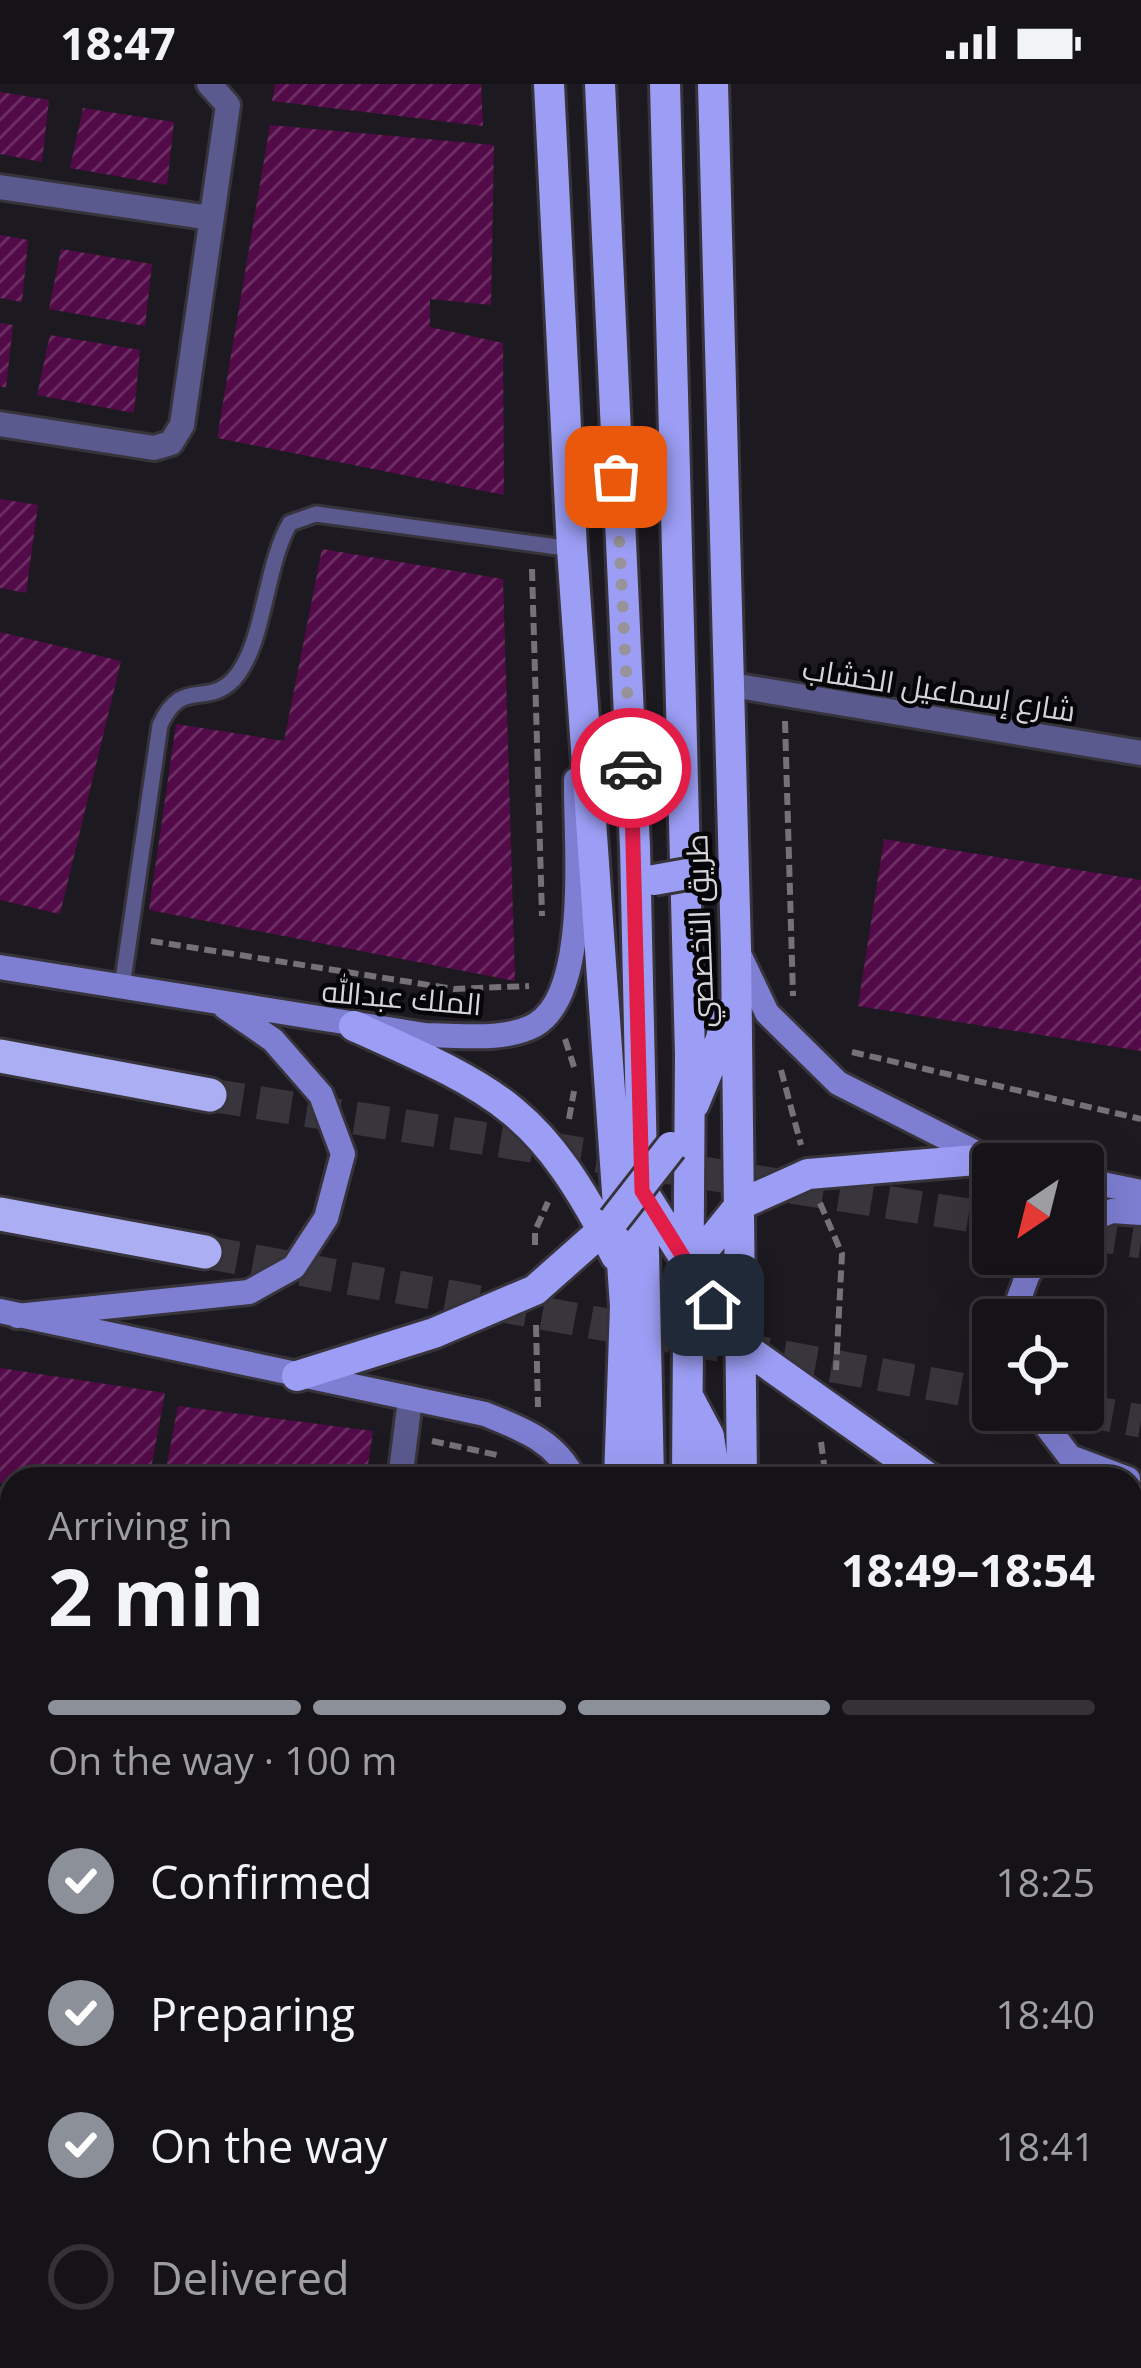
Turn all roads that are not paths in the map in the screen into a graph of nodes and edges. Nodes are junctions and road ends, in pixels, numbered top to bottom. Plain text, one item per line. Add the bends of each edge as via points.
1 (209, 84) edge
2 (548, 84) edge
3 (600, 84) edge
4 (665, 84) edge
5 (713, 84) edge
6 (0, 187) edge
7 (211, 218) junction
8 (0, 424) edge
9 (572, 549) junction
10 (580, 628) junction
11 (726, 684) junction
12 (1141, 753) edge
13 (732, 839) junction
14 (598, 861) junction
15 (645, 878) junction
16 (736, 949) junction
17 (0, 967) edge
18 (122, 987) junction
19 (219, 1003) junction
20 (354, 1026) junction
21 (0, 1056) edge
22 (210, 1096) tunnel mouth
23 (689, 1116) junction
24 (615, 1119) junction
25 (972, 1149) edge
26 (972, 1164) edge
27 (1104, 1184) edge
28 (642, 1191) junction
29 (1141, 1192) edge
30 (741, 1204) junction
31 (0, 1214) edge
32 (1104, 1214) edge
33 (1141, 1214) edge
34 (609, 1226) junction
35 (206, 1252) tunnel mouth
36 (688, 1268) junction
37 (623, 1269) junction
38 (9, 1313) edge
39 (650, 1331) junction
40 (738, 1343) junction
41 (297, 1376) junction
42 (686, 1392) junction
43 (410, 1400) junction
44 (623, 1423) junction
45 (1050, 1431) edge
46 (402, 1467) edge
47 (568, 1467) edge
48 (620, 1467) edge
49 (650, 1467) edge
50 (687, 1467) edge
51 (713, 1467) edge
52 (742, 1467) edge
53 (913, 1467) edge
54 (1096, 1467) edge

1 - 7 street via 227,105
2 - 9 main road
3 - 15 main road
4 - 23 main road
5 - 11 main road, طريق التخصصي
6 - 7 street
7 - 8 street via 182,425 172,443 154,448
9 - 10 main road
9 - 18 lane via 316,514 290,523 274,549 246,660 231,682 170,704 160,725
10 - 14 main road
10 - 20 main road, الملك عبدالله via 572,967 555,1008 533,1027 492,1036
11 - 12 street, شارع إسماعيل الخشاب
11 - 13 main road, طريق التخصصي
13 - 15 main road, bridge via 693,872
13 - 16 main road, طريق التخصصي
14 - 15 main road
14 - 24 main road
15 - 28 main road
16 - 23 main road via 722,1039
16 - 25 main road via 766,1013 838,1083
16 - 30 main road, طريق التخصصي
17 - 18 main road, الملك عبدالله
18 - 19 main road, الملك عبدالله
19 - 20 main road, الملك عبدالله
19 - 38 main road via 273,1040 321,1095 343,1154 326,1218 294,1267 249,1292
20 - 34 main road via 496,1094 525,1117
21 - 22 highway
23 - 34 main road, bridge
23 - 36 main road
24 - 28 main road
24 - 37 main road
26 - 30 main road via 808,1174
27 - 29 main road
28 - 36 main road
28 - 39 main road
30 - 36 main road
30 - 40 main road, طريق التخصصي
31 - 35 highway
32 - 33 main road
34 - 37 main road
34 - 41 main road via 536,1290
36 - 39 main road
36 - 40 main road
36 - 42 main road
37 - 39 main road
37 - 44 main road
38 - 41 main road
39 - 42 main road
39 - 44 main road
39 - 49 main road
40 - 52 main road, طريق التخصصي
40 - 53 main road
41 - 43 main road
42 - 50 main road
42 - 51 main road via 709,1436
43 - 46 street
43 - 47 main road via 485,1414 536,1435
44 - 48 main road
45 - 54 main road via 1070,1457

